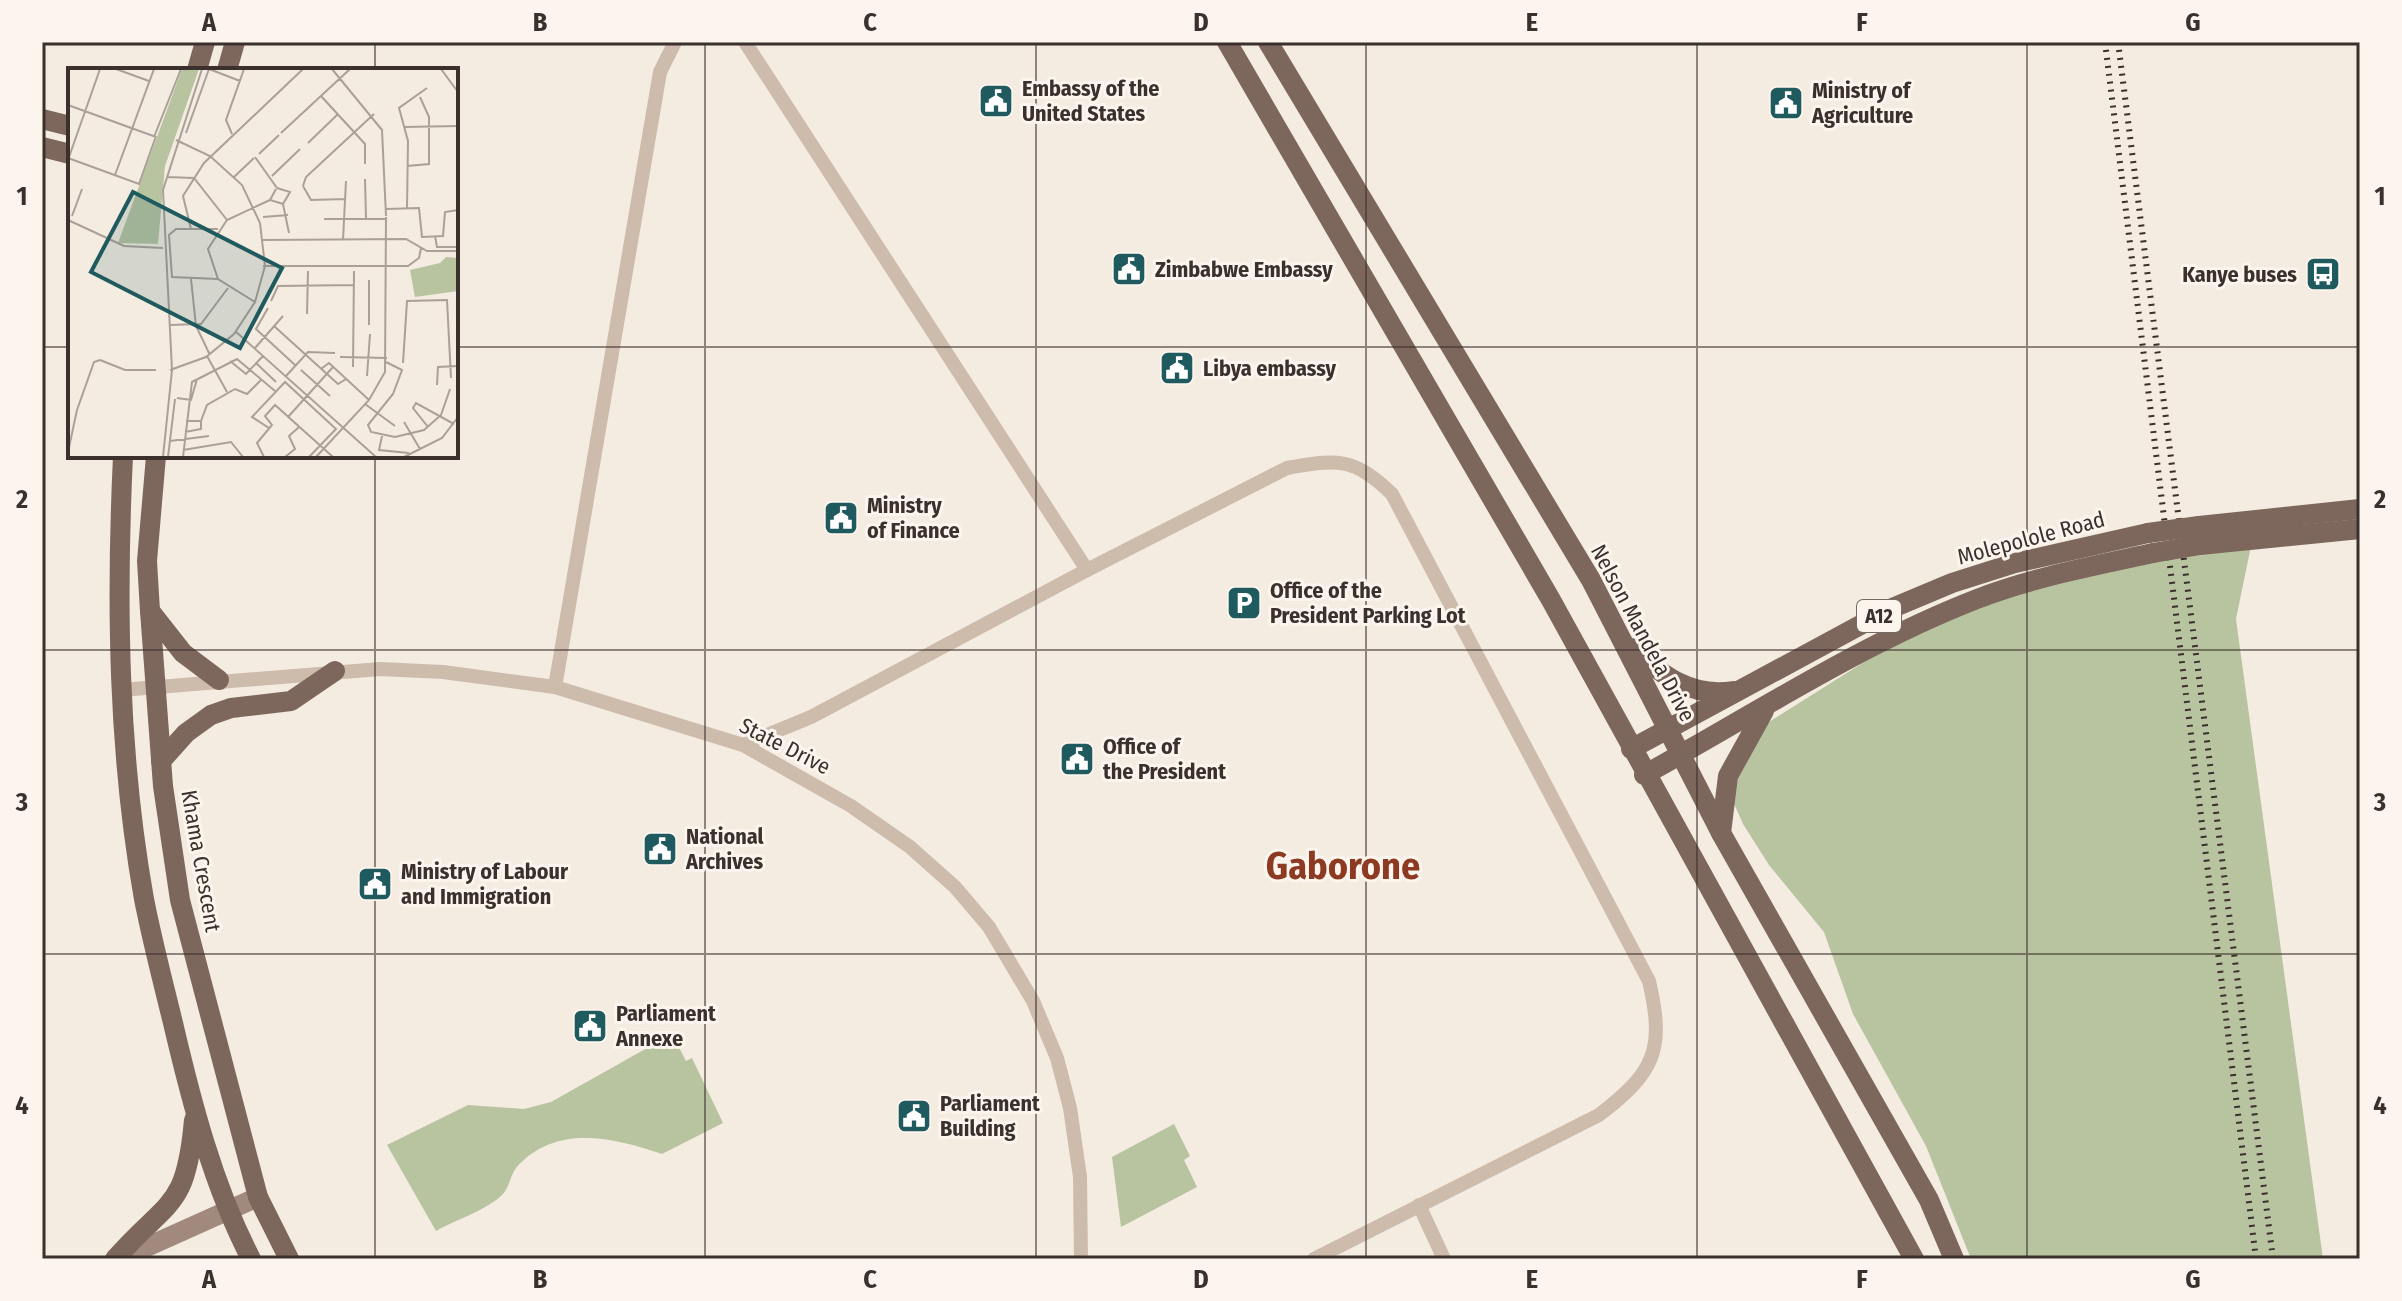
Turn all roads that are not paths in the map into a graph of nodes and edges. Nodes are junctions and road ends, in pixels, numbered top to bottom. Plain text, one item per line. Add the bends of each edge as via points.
1 (205, 42) edge
2 (235, 42) edge
3 (675, 42) edge
4 (745, 42) edge
5 (1227, 42) edge
6 (1268, 42) edge
7 (1281, 42) edge
8 (198, 68) edge
9 (228, 68) edge
10 (1302, 99) junction
11 (42, 119) edge
12 (68, 126) edge
13 (42, 147) edge
14 (68, 154) edge
15 (123, 458) edge
16 (156, 458) edge
17 (2360, 509) edge
18 (2360, 529) edge
19 (2199, 536) junction
20 (2042, 567) junction
21 (1087, 570) junction
22 (150, 611) junction
23 (1625, 643) junction
24 (335, 671) junction
25 (219, 680) junction
26 (155, 687) junction
27 (555, 687) junction
28 (1745, 689) junction
29 (121, 690) junction
30 (1766, 708) junction
31 (1666, 731) junction
32 (743, 745) junction
33 (1631, 749) junction
34 (1680, 755) junction
35 (161, 761) junction
36 (1644, 775) junction
37 (1721, 833) junction
38 (195, 1108) junction
39 (258, 1197) junction
40 (1419, 1205) junction
41 (226, 1210) junction
42 (117, 1259) edge
43 (251, 1259) edge
44 (289, 1259) edge
45 (1081, 1259) edge
46 (1314, 1259) edge
47 (1444, 1259) edge
48 (1914, 1259) edge
49 (1954, 1259) edge

1 - 8 main road
2 - 9 main road
3 - 27 street via 660,72
4 - 21 street
5 - 33 main road via 1551,600
6 - 10 main road, Nelson Mandela Drive
7 - 10 main road
10 - 23 main road, Nelson Mandela Drive
11 - 12 main road
13 - 14 main road
15 - 29 main road via 118,554
16 - 22 main road, Khama Crescent via 147,561
17 - 19 main road, A12
18 - 19 main road, A12
19 - 20 main road, Molepolole Road / A12, bridge via 2153,553
19 - 20 main road, Molepolole Road / A12, bridge via 2148,533
20 - 28 main road, Molepolole Road / A12 via 1952,583 1890,609
20 - 30 main road, Molepolole Road / A12 via 1895,636
21 - 32 street via 811,717
21 - 40 street via 1287,468 1320,462 1369,471 1392,494 1624,931 1649,981 1657,1015 1654,1057 1627,1093 1599,1115
22 - 25 main road via 183,653
22 - 26 main road, Khama Crescent
23 - 28 main road via 1661,675 1689,688 1711,695
23 - 31 main road, Nelson Mandela Drive
24 - 25 street, State Drive
24 - 27 street, State Drive via 443,672
24 - 35 main road via 291,701 211,715
25 - 26 street, State Drive
26 - 29 street, State Drive
26 - 35 main road, Khama Crescent
27 - 32 street, State Drive
28 - 31 main road, Molepolole Road / A12
29 - 38 main road via 144,898
30 - 34 main road, Molepolole Road / A12
30 - 37 main road via 1728,776
31 - 33 main road, Molepolole Road / A12
31 - 34 main road, Nelson Mandela Drive
32 - 45 street, State Drive via 851,806 910,847 955,887 995,936 1033,1001 1057,1058 1080,1177
33 - 36 main road
34 - 36 main road, Molepolole Road / A12
34 - 37 main road, Nelson Mandela Drive
35 - 39 main road, Khama Crescent via 180,900
36 - 48 main road
37 - 49 main road, Nelson Mandela Drive via 1929,1200
38 - 41 main road
38 - 42 main road via 186,1179 172,1204
39 - 41 main road
39 - 44 main road, Khama Crescent
40 - 46 street
40 - 47 street
41 - 42 main road
41 - 43 main road

